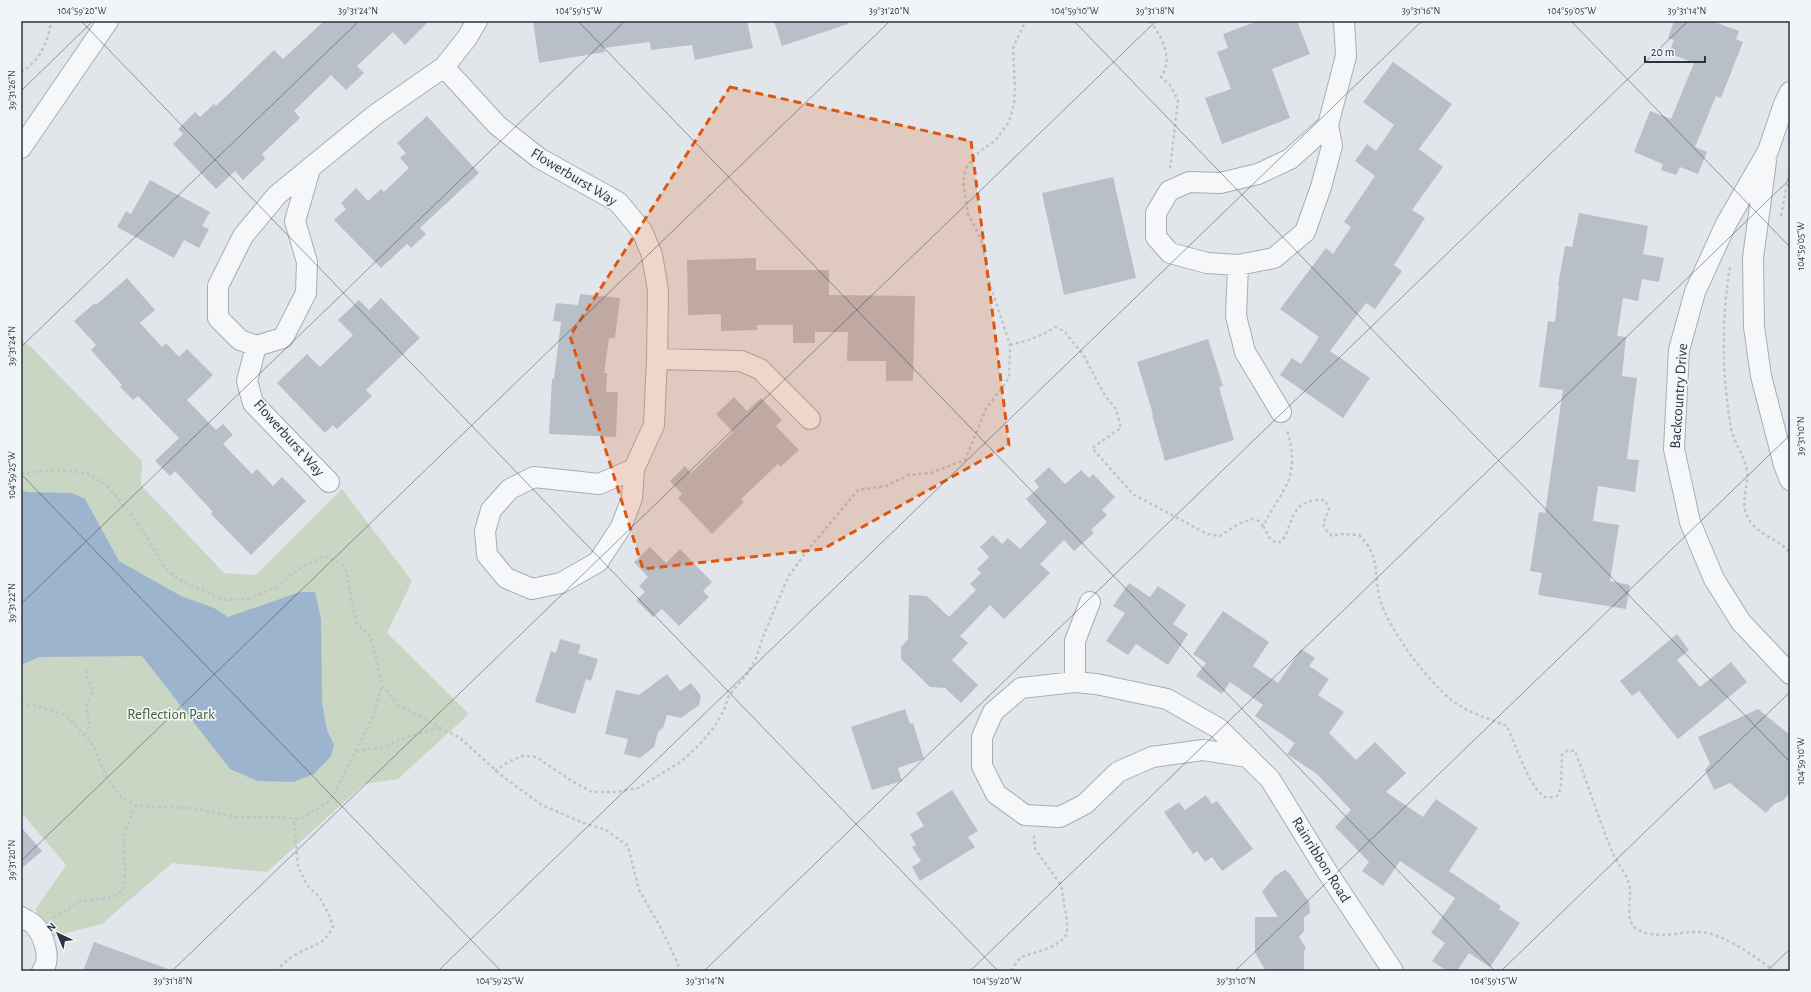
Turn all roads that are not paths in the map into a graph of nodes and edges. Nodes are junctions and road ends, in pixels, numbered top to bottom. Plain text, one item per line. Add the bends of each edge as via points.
1 (108, 21) edge
2 (477, 21) edge
3 (1344, 21) edge
4 (444, 68) junction
5 (1790, 92) edge
6 (1328, 125) junction
7 (21, 148) edge
8 (1768, 151) junction
9 (310, 169) junction
10 (1238, 265) junction
11 (256, 346) junction
12 (657, 359) junction
13 (1281, 412) road end
14 (810, 419) dead end
15 (634, 469) junction
16 (1790, 480) edge
17 (329, 482) dead end
18 (1090, 602) dead end
19 (1790, 674) edge
20 (1075, 682) junction
21 (1248, 757) junction
22 (21, 917) edge
23 (1388, 969) edge
24 (42, 971) edge

1 - 7 street
2 - 4 street
3 - 6 street via 1346,56
4 - 9 street via 375,115
4 - 12 street, Flowerburst Way via 497,125 539,158 618,202 642,231 652,255 658,290
5 - 8 street, Backcountry Drive
6 - 10 street via 1332,146 1305,232 1274,258
6 - 10 street via 1290,159 1258,174 1220,183 1188,182 1169,192 1156,213 1156,237 1170,253 1207,263
8 - 16 street, Backcountry Drive via 1753,258 1754,327 1761,376
8 - 19 street, Backcountry Drive via 1726,224 1695,292 1679,350 1674,449 1690,522 1714,580 1741,622
9 - 11 street via 295,221 307,262 306,293 283,338
9 - 11 street via 277,195 243,236 218,286 218,318 240,340
10 - 13 street via 1236,316 1245,352
11 - 17 street, Flowerburst Way via 247,381 253,403
12 - 14 street via 741,361 760,369
12 - 15 street, Flowerburst Way via 654,425
15 - 15 street, Flowerburst Way via 599,484 534,477 510,489 491,510 485,531 487,555 506,578 532,589 561,583 598,562 621,527 632,498
18 - 20 street via 1075,641
20 - 21 street, Rainribbon Road via 1167,699 1218,728
20 - 21 street, Rainribbon Road via 1021,688 993,712 982,737 982,766 996,794 1025,815 1060,817 1085,804 1118,772 1152,756 1203,750
21 - 23 street, Rainribbon Road via 1270,779
22 - 24 street via 34,925 46,947 46,967

